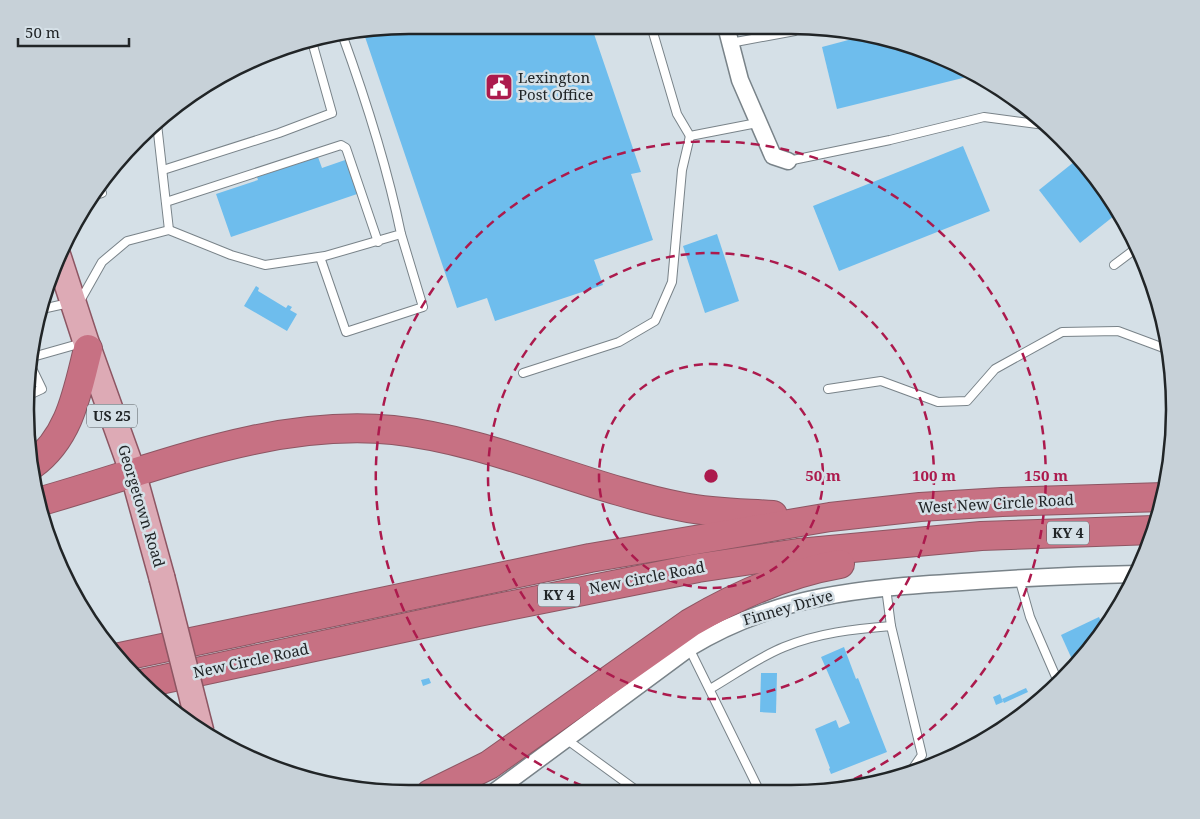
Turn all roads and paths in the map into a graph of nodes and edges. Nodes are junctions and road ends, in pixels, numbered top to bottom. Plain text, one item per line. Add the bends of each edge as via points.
1 (653, 34) edge
2 (763, 34) edge
3 (729, 37) edge
4 (344, 40) edge
5 (313, 47) edge
6 (757, 122) junction
7 (1034, 124) edge
8 (158, 131) edge
9 (690, 136) junction
10 (788, 161) joint
11 (162, 170) junction
12 (166, 202) junction
13 (169, 230) junction
14 (402, 234) junction
15 (378, 242) junction
16 (1131, 252) edge
17 (320, 257) junction
18 (1114, 265) dead end
19 (62, 267) edge
20 (74, 306) junction
21 (48, 308) edge
22 (87, 346) junction
23 (1161, 347) edge
24 (38, 357) edge
25 (523, 373) dead end
26 (36, 378) edge
27 (828, 389) dead end
28 (35, 392) edge
29 (37, 461) edge
30 (133, 473) junction
31 (1155, 497) edge
32 (45, 500) edge
33 (830, 518) junction
34 (1146, 530) edge
35 (981, 536) junction
36 (1128, 574) edge
37 (1019, 578) junction
38 (886, 587) junction
39 (891, 626) junction
40 (689, 648) junction
41 (126, 656) edge
42 (1055, 676) edge
43 (151, 682) edge
44 (710, 689) junction
45 (198, 720) edge
46 (566, 739) junction
47 (916, 763) edge
48 (451, 785) edge
49 (504, 785) edge
50 (629, 785) edge
51 (757, 785) edge

1 - 9 lane via 677,114
2 - 3 lane
3 - 6 street via 740,80
4 - 14 lane via 369,110
5 - 11 lane via 332,113
6 - 9 lane
6 - 10 street via 773,156
7 - 10 lane via 984,117
8 - 11 lane
9 - 25 lane via 682,170 672,282 655,321 618,342
11 - 12 lane
12 - 13 lane
12 - 15 lane via 341,145 346,148 353,164
13 - 17 lane via 231,256 265,265
13 - 20 lane via 127,241 102,262
14 - 15 lane
14 - 17 lane via 423,307 346,332
15 - 17 lane
16 - 18 lane
19 - 20 main road, Georgetown Road / US 25
20 - 21 lane
20 - 22 main road, Georgetown Road / US 25
22 - 24 lane
22 - 29 highway via 67,425
22 - 30 main road, Georgetown Road / US 25
23 - 27 lane via 1118,331 1062,332 995,369 967,401 938,402 881,380
26 - 28 lane via 42,389
30 - 32 highway
30 - 33 highway via 208,450 280,435 333,430 392,430 455,442 612,489 715,513
30 - 45 main road, Georgetown Road / US 25, bridge
31 - 33 highway, West New Circle Road / KY 4 via 920,506
33 - 41 highway, New Circle Road / KY 4 via 590,558
34 - 35 highway, West New Circle Road / KY 4
35 - 43 highway, New Circle Road / KY 4 via 798,553 698,568
35 - 48 highway via 820,567 725,603 690,623 496,760
36 - 37 street, Finney Drive
37 - 38 street, Finney Drive
37 - 42 lane via 1030,617
38 - 39 lane
38 - 40 street, Finney Drive via 808,599 769,610 710,635
39 - 44 lane via 842,631 783,647
39 - 47 lane via 922,755
40 - 44 lane
40 - 46 street, Finney Drive
44 - 51 lane
46 - 49 street, Finney Drive
46 - 50 lane

